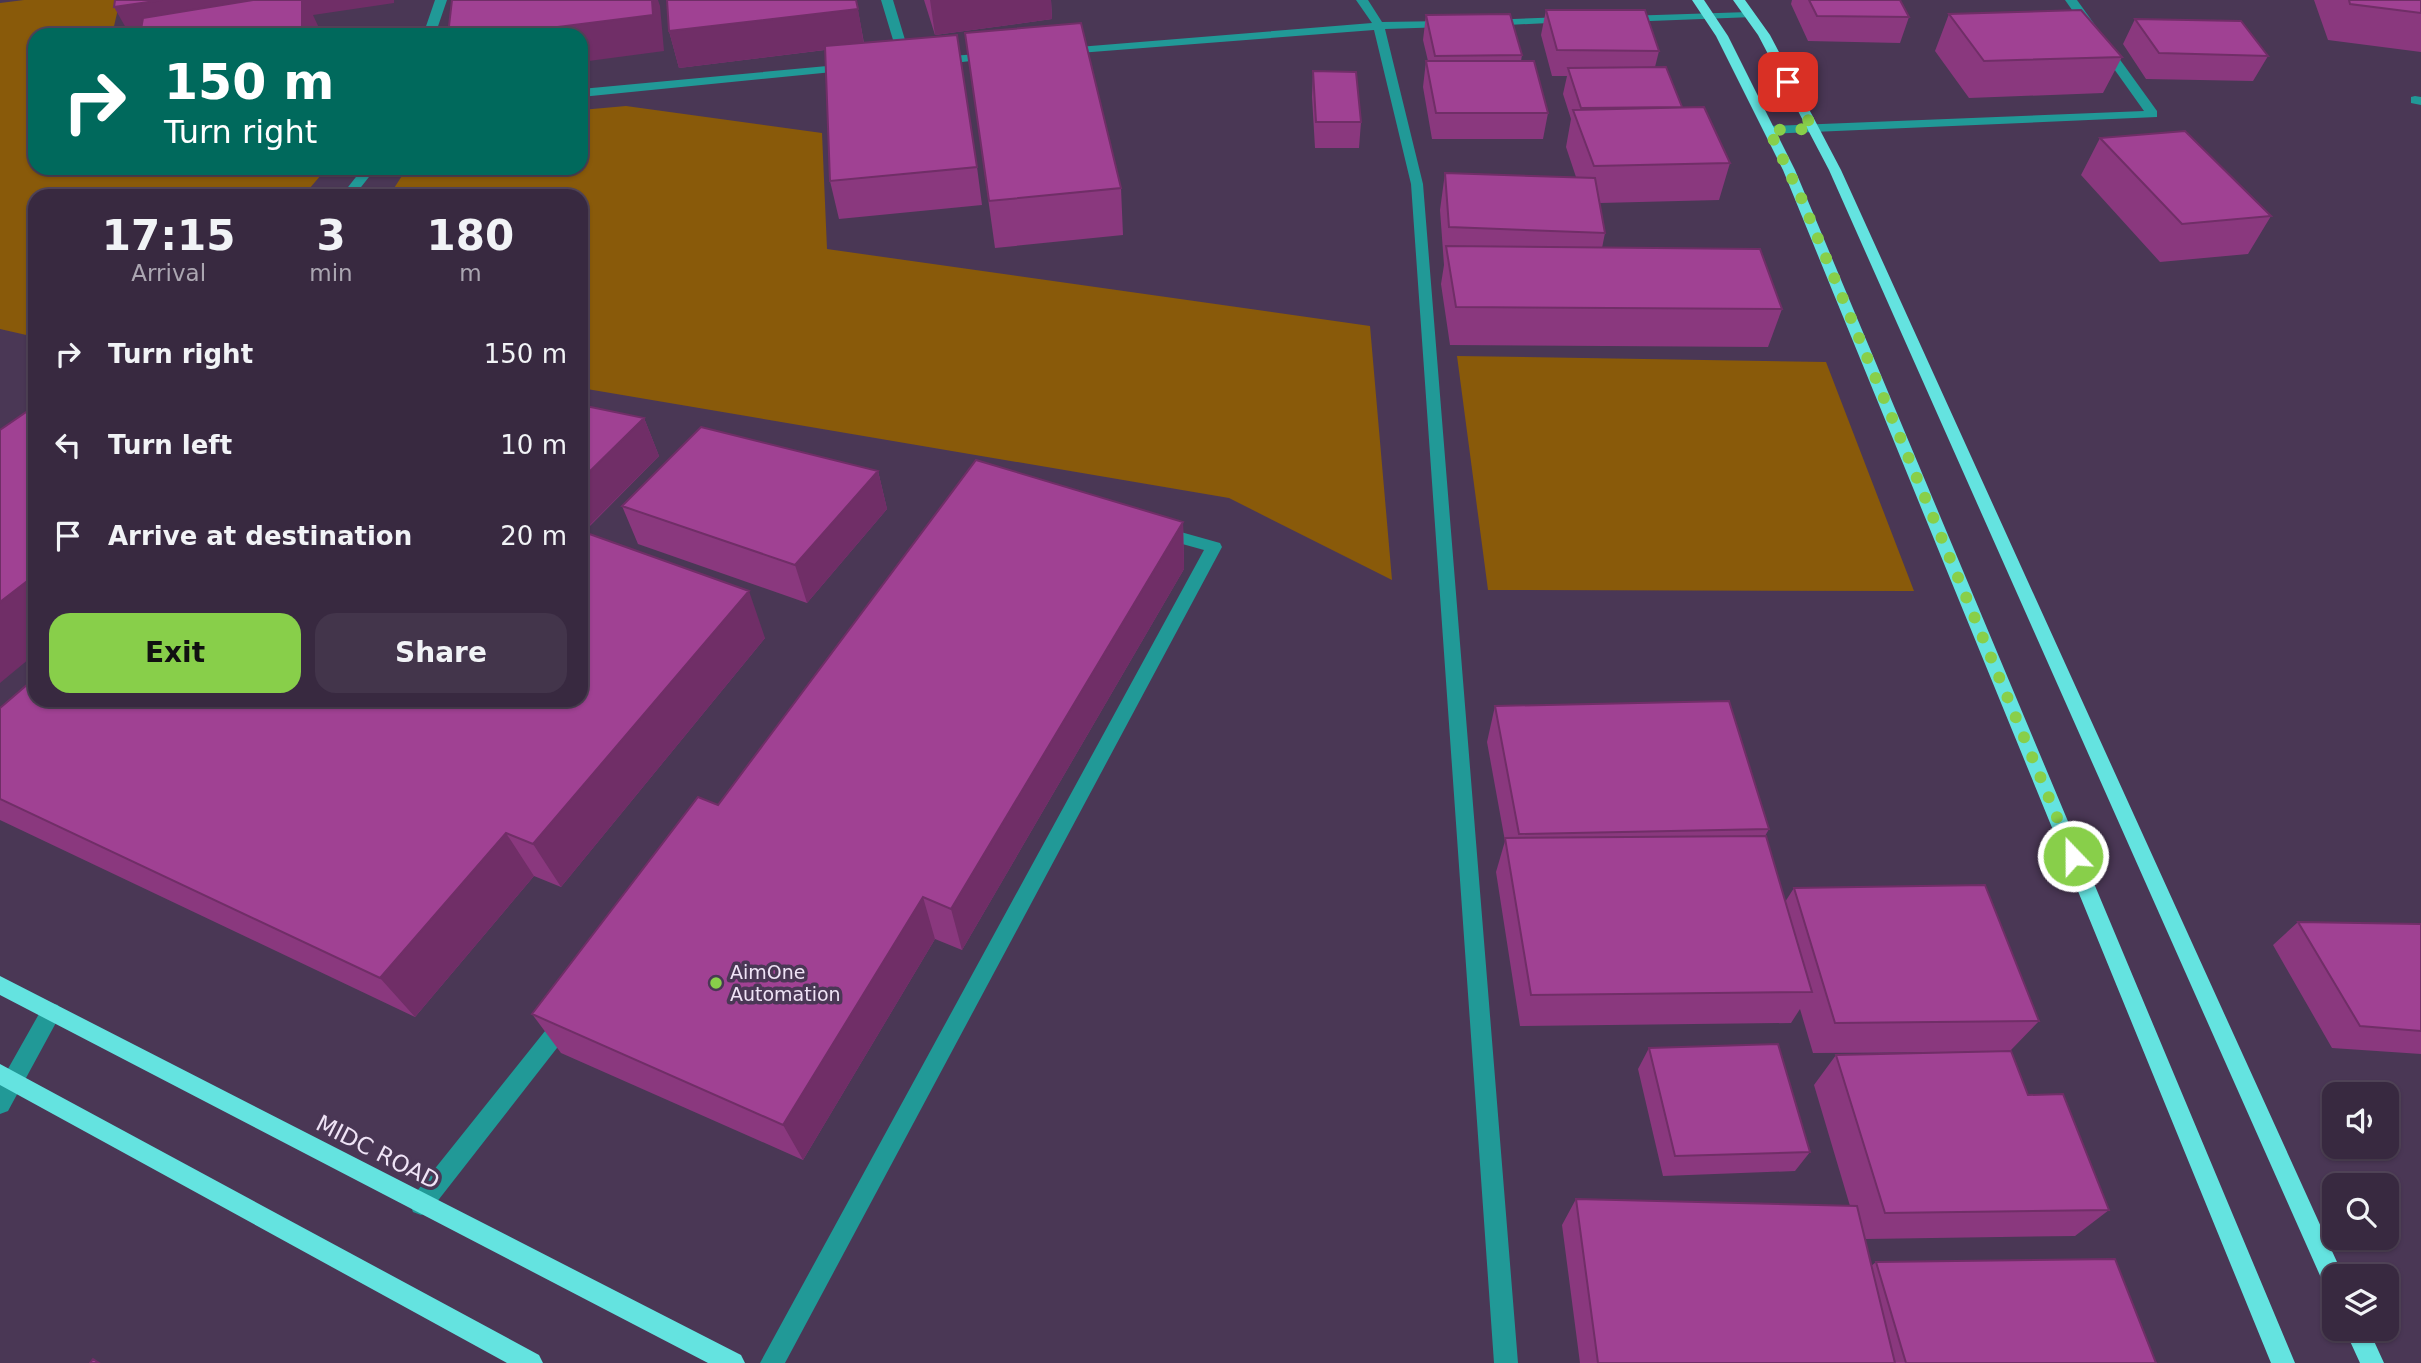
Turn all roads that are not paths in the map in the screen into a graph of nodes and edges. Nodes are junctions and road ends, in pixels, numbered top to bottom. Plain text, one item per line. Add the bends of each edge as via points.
1 (442, 0) edge
2 (887, 0) edge
3 (1362, 0) edge
4 (1698, 0) edge
5 (2071, 0) edge
6 (1744, 7) edge
7 (1709, 16) junction
8 (1612, 19) edge
9 (1585, 20) edge
10 (1475, 23) edge
11 (1461, 24) edge
12 (1379, 26) junction
13 (432, 28) edge
14 (1059, 51) edge
15 (1003, 55) edge
16 (906, 63) junction
17 (892, 64) edge
18 (865, 67) edge
19 (588, 92) edge
20 (1813, 129) junction
21 (1769, 130) junction
22 (364, 175) edge
23 (353, 189) edge
24 (1148, 529) edge
25 (0, 985) edge
26 (580, 1003) edge
27 (51, 1012) junction
28 (6, 1077) edge
29 (0, 1104) edge
30 (421, 1204) junction
31 (2326, 1264) edge
32 (2362, 1341) edge
33 (531, 1363) edge
34 (733, 1363) edge
35 (772, 1363) edge
36 (1506, 1363) edge
37 (2283, 1363) edge
38 (2372, 1363) edge

1 - 13 street
2 - 16 street
3 - 12 street
4 - 7 main road
5 - 20 street via 2153,114
6 - 7 street
6 - 20 main road via 1764,35
7 - 8 street
7 - 21 main road
9 - 10 street
11 - 12 street
12 - 14 street
12 - 36 street via 1417,184
15 - 16 street
16 - 17 street
18 - 19 street
20 - 21 street
20 - 31 main road via 1841,182
21 - 37 main road
22 - 23 street
24 - 35 street via 1214,547
25 - 27 main road, MIDC ROAD
26 - 30 street
27 - 28 street
27 - 30 main road, MIDC ROAD
28 - 29 street
28 - 33 main road
30 - 34 main road, MIDC ROAD
32 - 38 main road

